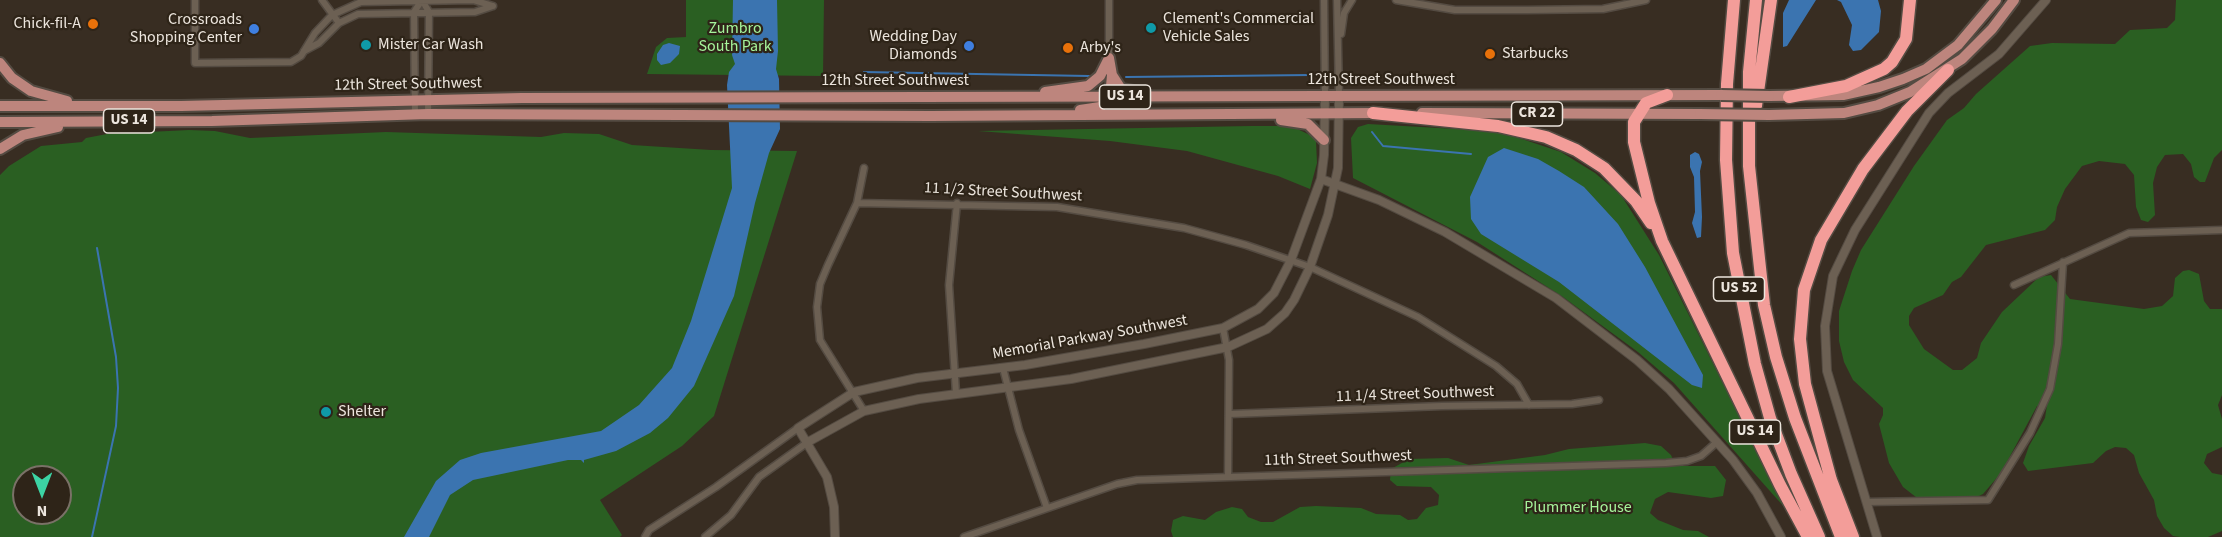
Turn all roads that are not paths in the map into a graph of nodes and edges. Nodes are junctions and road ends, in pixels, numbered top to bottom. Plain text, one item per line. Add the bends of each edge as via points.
1 (195, 0) edge
2 (322, 0) edge
3 (422, 0) edge
4 (1109, 0) edge
5 (1324, 0) edge
6 (1337, 0) edge
7 (1352, 0) edge
8 (1396, 0) edge
9 (1418, 0) edge
10 (1646, 0) edge
11 (1734, 0) edge
12 (1756, 0) edge
13 (1771, 0) edge
14 (1910, 0) edge
15 (1995, 0) edge
16 (2014, 0) edge
17 (2046, 0) edge
18 (1428, 7) junction
19 (414, 12) junction
20 (429, 12) junction
21 (332, 15) junction
22 (339, 23) junction
23 (304, 51) junction
24 (1339, 52) junction
25 (1109, 57) junction
26 (0, 63) edge
27 (1948, 70) junction
28 (1112, 75) junction
29 (1325, 95) junction
30 (1339, 95) junction
31 (1667, 95) junction
32 (1009, 96) junction
33 (1159, 97) junction
34 (1789, 97) junction
35 (1110, 98) junction
36 (414, 99) junction
37 (428, 99) junction
38 (0, 106) edge
39 (106, 106) junction
40 (1270, 113) junction
41 (1339, 113) junction
42 (1373, 113) junction
43 (428, 114) junction
44 (1324, 114) junction
45 (1637, 114) junction
46 (415, 115) junction
47 (1044, 116) junction
48 (0, 122) edge
49 (107, 122) junction
50 (1324, 140) junction
51 (0, 149) edge
52 (1749, 166) junction
53 (864, 168) dead end
54 (1320, 179) junction
55 (1336, 183) junction
56 (857, 202) junction
57 (957, 203) junction
58 (2222, 230) edge
59 (1662, 241) junction
60 (1291, 260) junction
61 (2062, 262) junction
62 (1310, 267) junction
63 (2014, 285) dead end
64 (1223, 328) junction
65 (1228, 347) junction
66 (1003, 368) junction
67 (954, 372) junction
68 (1007, 388) junction
69 (854, 392) junction
70 (956, 393) junction
71 (1599, 400) dead end
72 (1529, 405) junction
73 (864, 411) junction
74 (1230, 414) junction
75 (798, 428) junction
76 (808, 442) junction
77 (1717, 442) junction
78 (1228, 477) junction
79 (1867, 502) junction
80 (1047, 508) junction
81 (992, 528) junction
82 (645, 537) edge
83 (705, 537) edge
84 (835, 537) edge
85 (964, 537) edge
86 (995, 537) edge
87 (1781, 537) edge
88 (1808, 537) edge
89 (1819, 537) edge
90 (1841, 537) edge
91 (1853, 537) edge
92 (1877, 537) edge

1 - 23 street via 195,63 285,62
2 - 21 street
3 - 19 street
3 - 20 street
3 - 20 street via 473,0 493,6 476,12
3 - 21 street via 361,2
4 - 25 street
5 - 29 street, Memorial Parkway Southwest
6 - 24 street, Memorial Parkway Southwest
7 - 24 street via 1344,13
8 - 18 street
9 - 18 street
10 - 18 street via 1603,9
11 - 89 highway, US 52 via 1726,160 1733,253 1770,418
12 - 52 highway, US 52 via 1749,72
13 - 52 highway
14 - 34 highway, US 14 via 1906,39 1897,57 1884,69 1846,86
15 - 34 main road, 12th Street Southwest via 1958,45 1926,69 1860,92
16 - 27 main road, 12th Street Southwest via 1978,43
17 - 79 street via 1999,54 1948,93 1929,113 1856,230 1833,276 1825,326 1827,372
19 - 20 street
19 - 22 street via 364,13
19 - 36 street
20 - 37 street
21 - 22 street
21 - 23 street via 318,28
22 - 23 street via 319,43
24 - 30 street, Memorial Parkway Southwest
25 - 28 main road
25 - 32 main road via 1100,76 1088,86
26 - 39 main road via 19,83 36,93
27 - 45 main road, 12th Street Southwest / CR 22, bridge via 1910,92 1863,110 1824,115
27 - 91 highway via 1906,111 1863,169 1821,240 1804,290 1800,339 1805,384 1831,480
28 - 33 main road via 1121,89
28 - 35 main road
29 - 30 main road, 12th Street Southwest / US 14
29 - 33 main road, 12th Street Southwest / US 14
29 - 44 street, Memorial Parkway Southwest
30 - 31 main road, 12th Street Southwest / US 14
30 - 41 street, Memorial Parkway Southwest
31 - 34 main road, 12th Street Southwest / US 14, bridge
31 - 45 highway via 1649,100
32 - 35 main road, 12th Street Southwest / US 14
32 - 37 main road, 12th Street Southwest / US 14
33 - 35 main road, 12th Street Southwest / US 14
35 - 47 main road via 1100,107
36 - 37 main road, 12th Street Southwest / US 14
36 - 39 main road, 12th Street Southwest / US 14
36 - 46 street
37 - 43 street
38 - 39 main road, 12th Street Southwest / US 14
40 - 44 main road, 12th Street Southwest / US 14
40 - 47 main road, 12th Street Southwest / US 14
40 - 50 main road via 1282,120 1308,124
41 - 42 main road, 12th Street Southwest / US 14
41 - 44 main road, 12th Street Southwest / US 14
41 - 55 street, Memorial Parkway Southwest
42 - 45 main road, 12th Street Southwest / CR 22
42 - 59 highway, US 14 via 1513,128 1562,144 1595,162 1619,182
43 - 46 main road, 12th Street Southwest / US 14
43 - 47 main road, 12th Street Southwest / US 14
44 - 50 street, Memorial Parkway Southwest
45 - 59 highway via 1633,133 1639,166
46 - 49 main road, 12th Street Southwest / US 14
48 - 49 main road, 12th Street Southwest / US 14
49 - 51 main road via 32,132
50 - 54 street, Memorial Parkway Southwest
52 - 90 highway, US 52 via 1757,253 1776,357 1812,467
53 - 56 street
54 - 55 street
54 - 60 street, Memorial Parkway Southwest
55 - 62 street, Memorial Parkway Southwest
55 - 77 street via 1416,217 1557,298 1637,360
56 - 57 street, 11 1/2 Street Southwest
56 - 69 street via 820,284 817,308 820,340
57 - 60 street, 11 1/2 Street Southwest via 1058,207 1123,216 1184,228
57 - 67 street via 949,285
58 - 61 street via 2136,232
59 - 88 highway, US 14
60 - 62 street, 11 1/2 Street Southwest
60 - 64 street, Memorial Parkway Southwest via 1269,300
61 - 63 street
61 - 79 street via 2058,344 2050,388 2030,434 1988,500
62 - 65 street, Memorial Parkway Southwest via 1294,300 1278,321
62 - 72 street, 11 1/2 Street Southwest via 1369,292 1441,330 1511,377
64 - 65 street
64 - 66 street, Memorial Parkway Southwest
65 - 68 street, Memorial Parkway Southwest
65 - 74 street
66 - 67 street, Memorial Parkway Southwest
66 - 68 street
67 - 69 street, Memorial Parkway Southwest
67 - 70 street
68 - 70 street, Memorial Parkway Southwest
68 - 80 street
69 - 73 street
69 - 75 street, Memorial Parkway Southwest
70 - 73 street, Memorial Parkway Southwest
71 - 72 street, 11 1/4 Street Southwest
72 - 74 street, 11 1/4 Street Southwest
73 - 76 street, Memorial Parkway Southwest
74 - 78 street
75 - 76 street
75 - 82 street, Memorial Parkway Southwest via 716,488 649,530
76 - 83 street, Memorial Parkway Southwest via 759,477 731,515
76 - 84 street via 831,488
77 - 78 street, 11th Street Southwest via 1701,456 1666,463
77 - 87 street via 1747,478
78 - 80 street, 11th Street Southwest via 1130,481
79 - 92 street
80 - 81 street, 11th Street Southwest
81 - 85 street, 11th Street Southwest
81 - 86 street

